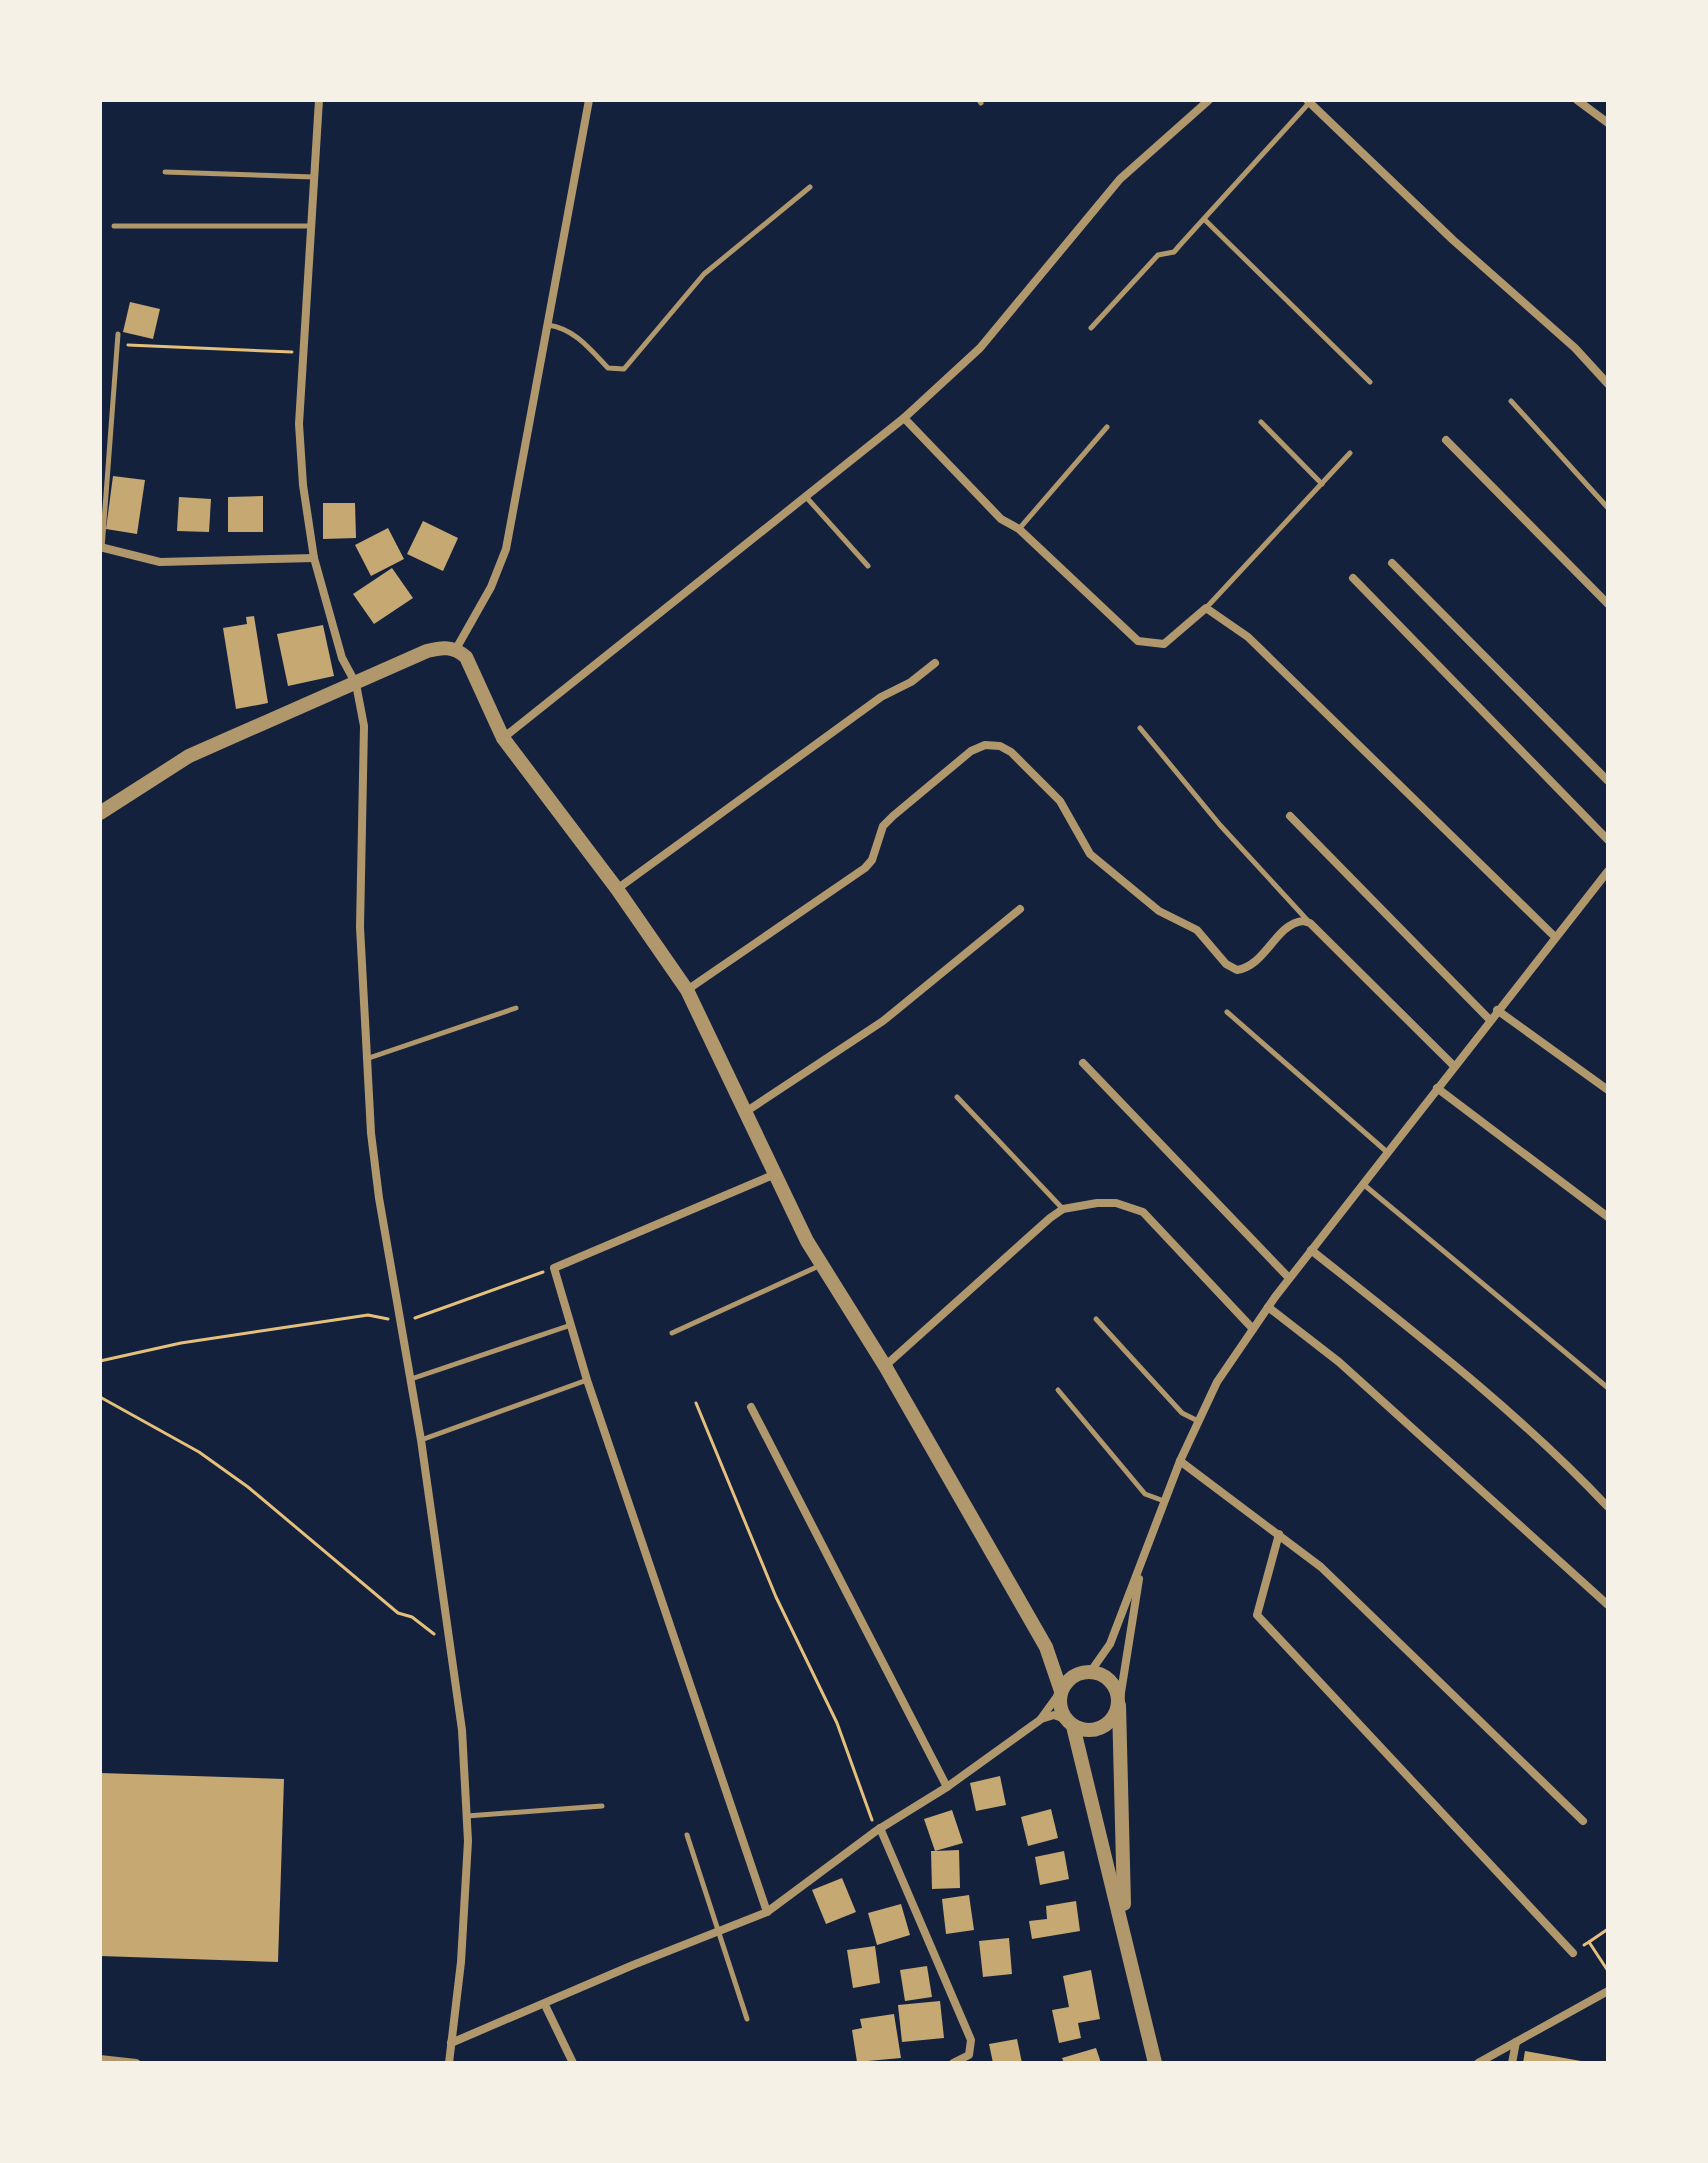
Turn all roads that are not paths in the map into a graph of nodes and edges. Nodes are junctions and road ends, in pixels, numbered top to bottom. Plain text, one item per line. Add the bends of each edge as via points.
1 (319, 100) edge
2 (589, 100) edge
3 (1209, 100) edge
4 (1577, 100) edge
5 (1308, 101) edge
6 (1608, 123) edge
7 (165, 172) dead end
8 (315, 177) junction
9 (810, 187) dead end
10 (1204, 219) junction
11 (114, 226) dead end
12 (312, 226) junction
13 (548, 325) junction
14 (1091, 328) dead end
15 (118, 334) dead end
16 (1370, 382) dead end
17 (1608, 384) edge
18 (1511, 401) dead end
19 (904, 418) junction
20 (1261, 422) dead end
21 (1107, 427) dead end
22 (1446, 440) dead end
23 (1350, 453) dead end
24 (1322, 484) junction
25 (807, 498) junction
26 (1608, 508) edge
27 (1019, 529) junction
28 (101, 548) edge
29 (314, 558) junction
30 (1392, 563) dead end
31 (868, 566) dead end
32 (1353, 578) dead end
33 (1608, 604) edge
34 (1206, 608) junction
35 (456, 649) junction
36 (935, 663) dead end
37 (356, 684) junction
38 (1140, 728) dead end
39 (503, 738) junction
40 (1608, 781) edge
41 (100, 813) edge
42 (1290, 816) dead end
43 (1608, 840) edge
44 (1608, 871) edge
45 (617, 889) junction
46 (1020, 909) dead end
47 (1310, 923) junction
48 (1555, 937) junction
49 (687, 990) junction
50 (516, 1008) dead end
51 (1497, 1010) junction
52 (1227, 1012) dead end
53 (1490, 1020) junction
54 (366, 1059) junction
55 (1083, 1063) dead end
56 (1454, 1066) junction
57 (1437, 1088) junction
58 (1608, 1090) edge
59 (957, 1097) dead end
60 (747, 1111) junction
61 (1387, 1152) junction
62 (773, 1175) junction
63 (1362, 1184) junction
64 (1063, 1209) junction
65 (1608, 1217) edge
66 (1311, 1250) junction
67 (822, 1265) junction
68 (1289, 1278) junction
69 (1268, 1307) junction
70 (1096, 1319) dead end
71 (572, 1325) junction
72 (1253, 1329) junction
73 (672, 1333) dead end
74 (885, 1366) junction
75 (411, 1379) junction
76 (587, 1380) junction
77 (1608, 1388) edge
78 (1058, 1390) dead end
79 (751, 1407) dead end
80 (1198, 1422) junction
81 (421, 1440) junction
82 (1180, 1461) junction
83 (1164, 1501) junction
84 (1608, 1507) edge
85 (1279, 1534) junction
86 (1140, 1574) junction
87 (1608, 1605) edge
88 (1046, 1647) junction
89 (1086, 1672) junction
90 (1061, 1691) junction
91 (1119, 1705) junction
92 (1040, 1720) junction
93 (1069, 1722) junction
94 (947, 1787) junction
95 (602, 1806) dead end
96 (467, 1816) junction
97 (1583, 1821) dead end
98 (878, 1829) junction
99 (687, 1835) dead end
100 (767, 1912) junction
101 (720, 1930) junction
102 (1126, 1940) junction
103 (1573, 1953) road end
104 (1608, 1991) edge
105 (545, 2005) junction
106 (747, 2019) dead end
107 (1516, 2042) junction
108 (451, 2043) junction
109 (100, 2059) edge
110 (136, 2063) edge
111 (449, 2063) edge
112 (573, 2063) edge
113 (953, 2063) edge
114 (1155, 2063) edge
115 (1478, 2063) edge
116 (1512, 2063) edge

1 - 8 street
2 - 13 street
3 - 19 street via 1120,179 980,348
4 - 6 street
5 - 10 lane via 1300,117
5 - 17 street
7 - 8 lane
8 - 12 street
9 - 13 lane via 704,274 624,369 608,368 574,334
10 - 14 lane via 1174,252 1158,255
10 - 16 lane
11 - 12 lane
12 - 29 street via 299,424
13 - 35 street via 506,549
15 - 28 lane
18 - 26 lane
19 - 25 street
19 - 27 street via 1001,519
20 - 24 lane
21 - 27 lane
22 - 33 street
23 - 24 lane
24 - 34 lane
25 - 31 lane
25 - 39 street
27 - 34 street via 1138,641 1164,644
28 - 29 street via 160,562
29 - 37 street via 342,658
30 - 40 street
32 - 43 street
34 - 48 street via 1248,637
35 - 37 street via 427,651
35 - 39 street via 466,657
36 - 45 street
37 - 41 street via 189,756
37 - 54 street via 364,726 360,927
38 - 47 lane
39 - 45 street
42 - 53 street
44 - 48 street
45 - 49 street
46 - 60 street via 883,1021
47 - 49 street via 1296,922 1250,967 1232,968 1197,930 1159,911 1090,854 1060,801 1011,752 985,745 959,759 883,826 865,868
47 - 56 street
48 - 51 street
49 - 60 street
50 - 54 lane
51 - 53 street
51 - 58 street
52 - 61 lane
53 - 56 street
54 - 75 street via 379,1198
55 - 68 street
56 - 57 street
57 - 61 street
57 - 65 street
59 - 64 lane
60 - 62 street
61 - 63 street
62 - 67 street
62 - 71 street via 554,1268
63 - 66 street
63 - 77 lane
64 - 72 street via 1116,1203 1143,1212
64 - 74 street
66 - 68 street
66 - 84 street via 1481,1386
67 - 73 lane
67 - 74 street
68 - 69 street
69 - 72 street
69 - 87 street via 1339,1362
70 - 80 lane via 1182,1413
71 - 75 lane
71 - 76 street
72 - 80 street via 1217,1382
74 - 88 street
75 - 81 street
76 - 81 lane
76 - 100 street
78 - 83 lane via 1145,1494
79 - 94 street
80 - 82 street
81 - 96 street via 462,1730
82 - 83 street
82 - 85 street
83 - 86 street
85 - 97 street via 1321,1567
85 - 103 street via 1257,1615
86 - 89 street via 1110,1644
86 - 91 street
88 - 89 street via 1064,1664
88 - 90 street
89 - 90 street
89 - 91 street via 1109,1678
90 - 92 street
90 - 93 street via 1061,1710
91 - 93 street via 1102,1728 1092,1731
91 - 102 street
92 - 93 street via 1054,1715
92 - 94 street
93 - 102 street
94 - 98 street
95 - 96 lane
96 - 108 street via 461,1962
98 - 100 street
98 - 113 street via 971,2040 969,2055
99 - 101 lane
100 - 101 street
101 - 105 street
101 - 106 lane
102 - 114 street
104 - 107 street
105 - 108 street
105 - 112 street
107 - 115 street
107 - 116 street
108 - 111 street
109 - 110 street

